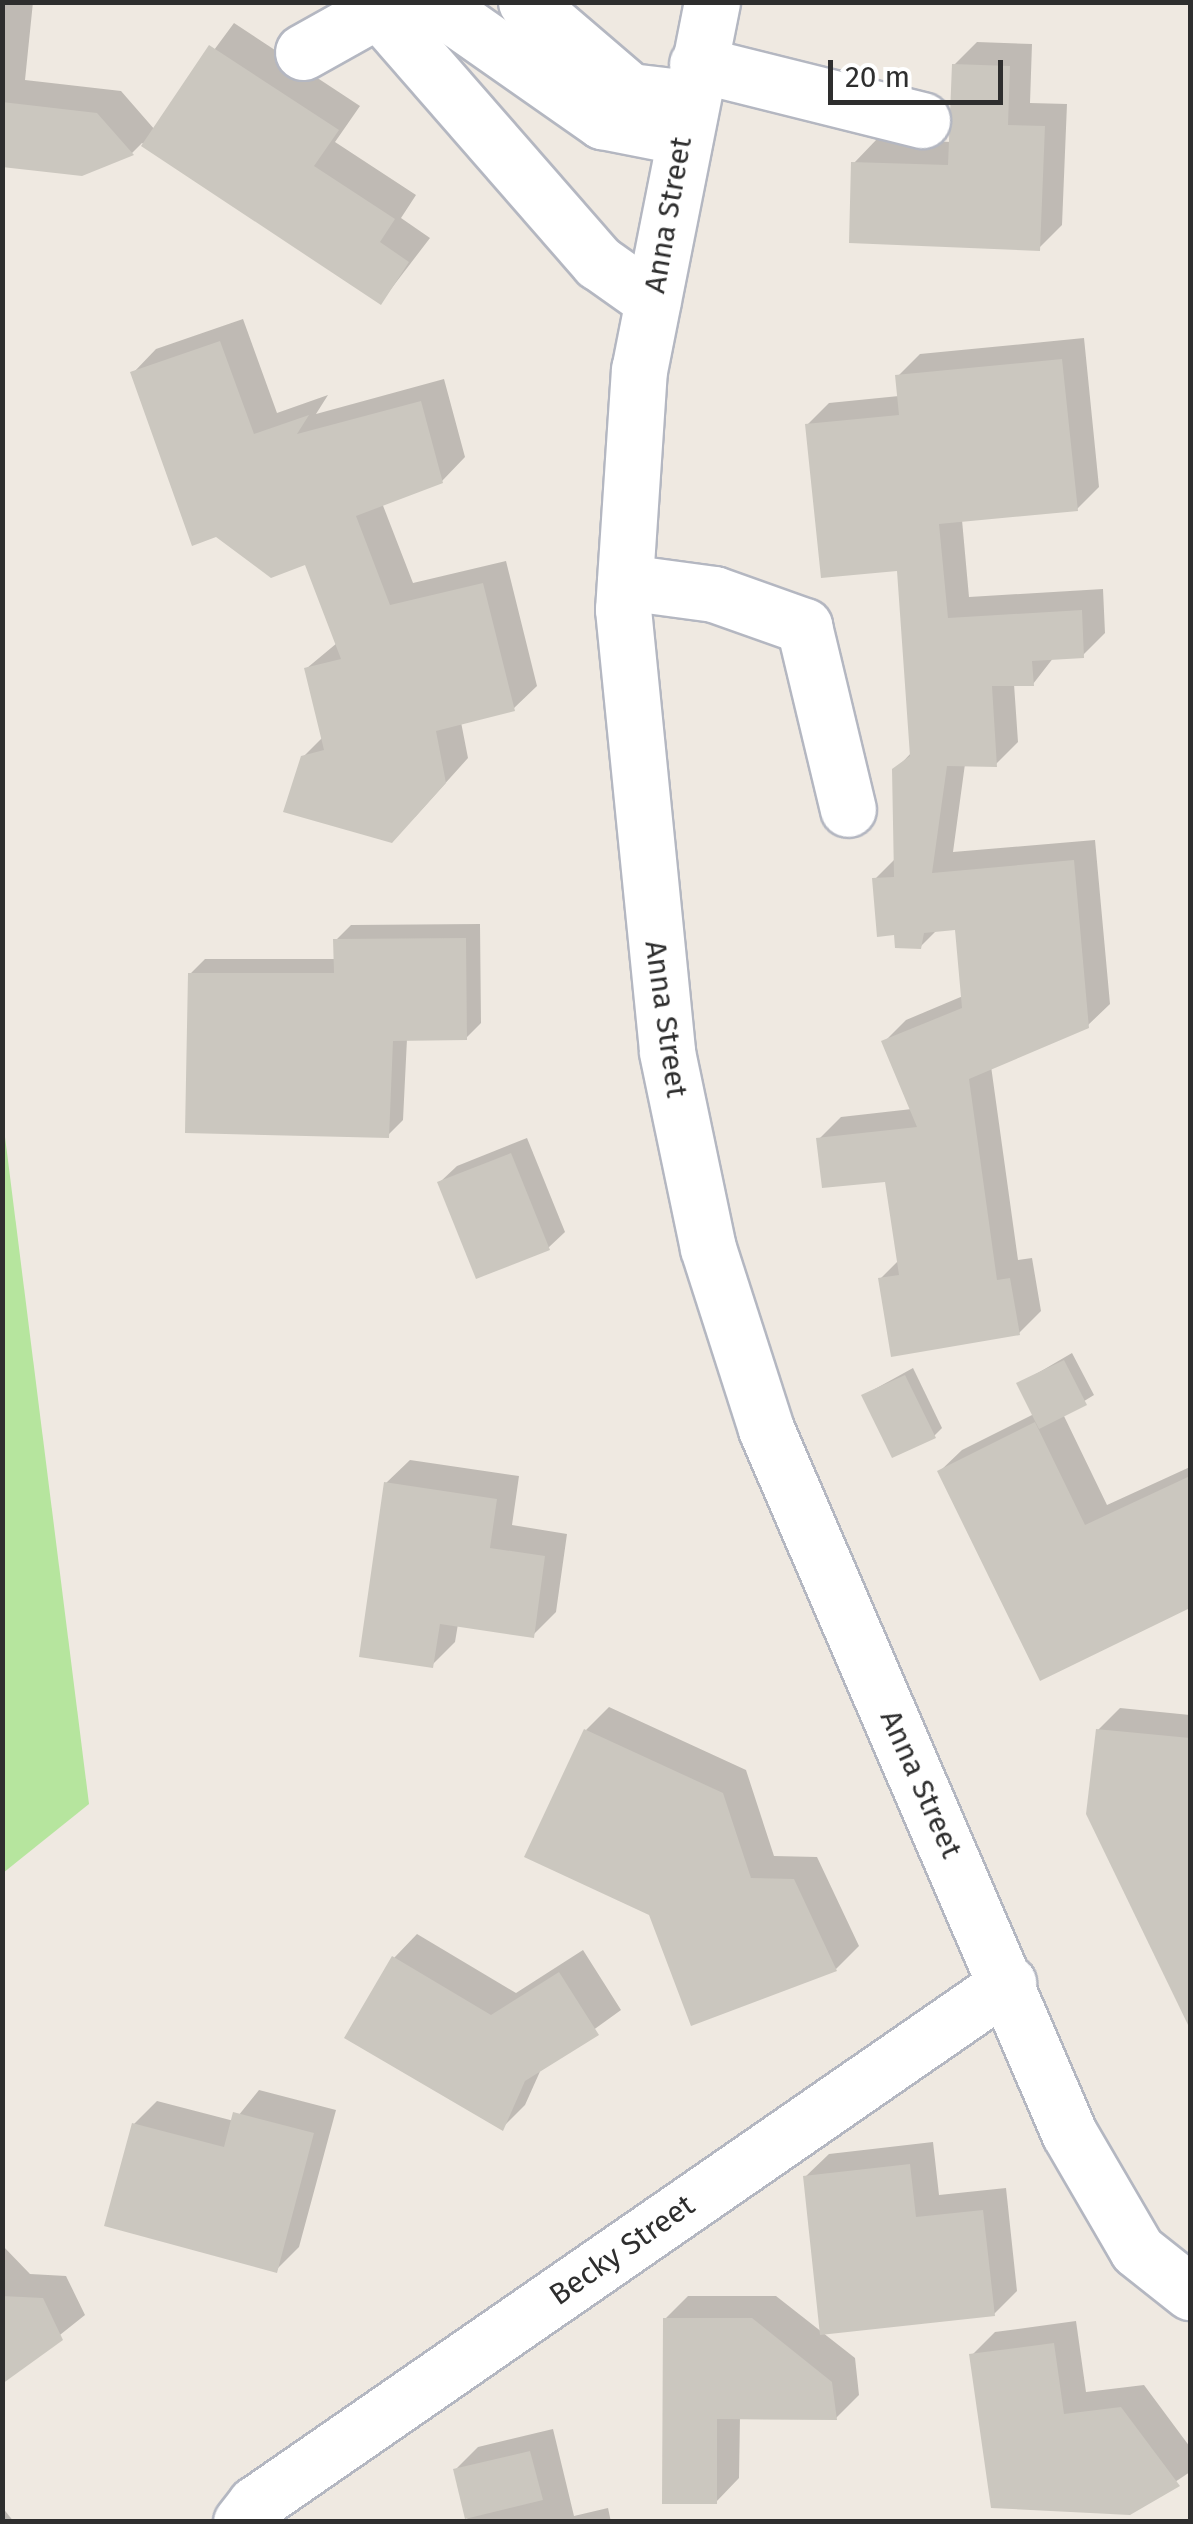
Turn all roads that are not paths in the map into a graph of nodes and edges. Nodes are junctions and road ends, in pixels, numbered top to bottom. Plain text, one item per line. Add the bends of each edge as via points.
1 (432, 2) edge
2 (526, 2) edge
3 (712, 2) edge
4 (303, 52) dead end
5 (690, 100) junction
6 (922, 120) dead end
7 (653, 301) junction
8 (625, 582) junction
9 (848, 809) dead end
10 (1008, 1983) junction
11 (1190, 2292) edge
12 (241, 2522) edge

1 - 5 street via 602,121
2 - 5 street via 630,91
3 - 5 street, Anna Street
4 - 7 street via 378,10 598,262
5 - 6 street
5 - 7 street, Anna Street
7 - 8 street, Anna Street via 639,369
8 - 9 street via 714,594 804,626
8 - 10 street, Anna Street via 637,795 664,1032 708,1248 766,1429
10 - 11 street, Anna Street via 1068,2134 1137,2250
10 - 12 street, Becky Street via 255,2504

